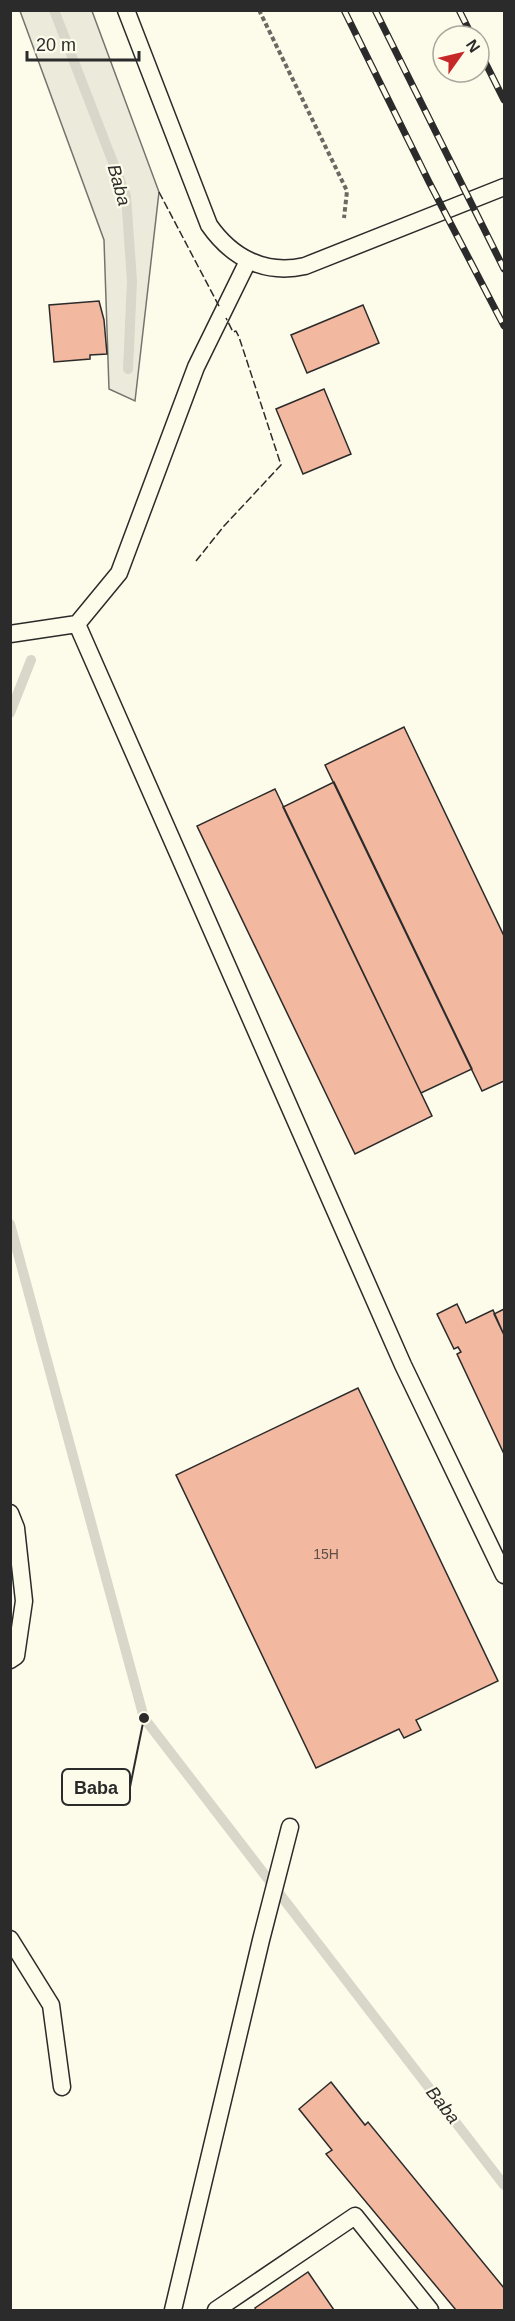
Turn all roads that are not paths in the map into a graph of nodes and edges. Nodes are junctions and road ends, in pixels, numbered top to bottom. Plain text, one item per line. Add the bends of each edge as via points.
1 (126, 10) edge
2 (504, 187) edge
3 (248, 261) junction
4 (77, 624) junction
5 (10, 634) edge
6 (10, 1513) edge
7 (504, 1575) edge
8 (10, 1660) edge
9 (290, 1827) dead end
10 (10, 1939) edge
11 (62, 2087) dead end
12 (173, 2310) edge
13 (216, 2310) edge
14 (430, 2310) edge

1 - 3 lane via 209,225 223,243
2 - 3 lane via 305,266 274,268
3 - 4 lane via 196,367 119,573
4 - 5 lane
4 - 7 lane via 404,1365
6 - 8 lane via 16,1528 24,1601 16,1656
9 - 12 lane
10 - 11 lane via 51,2005
13 - 14 lane via 355,2216

